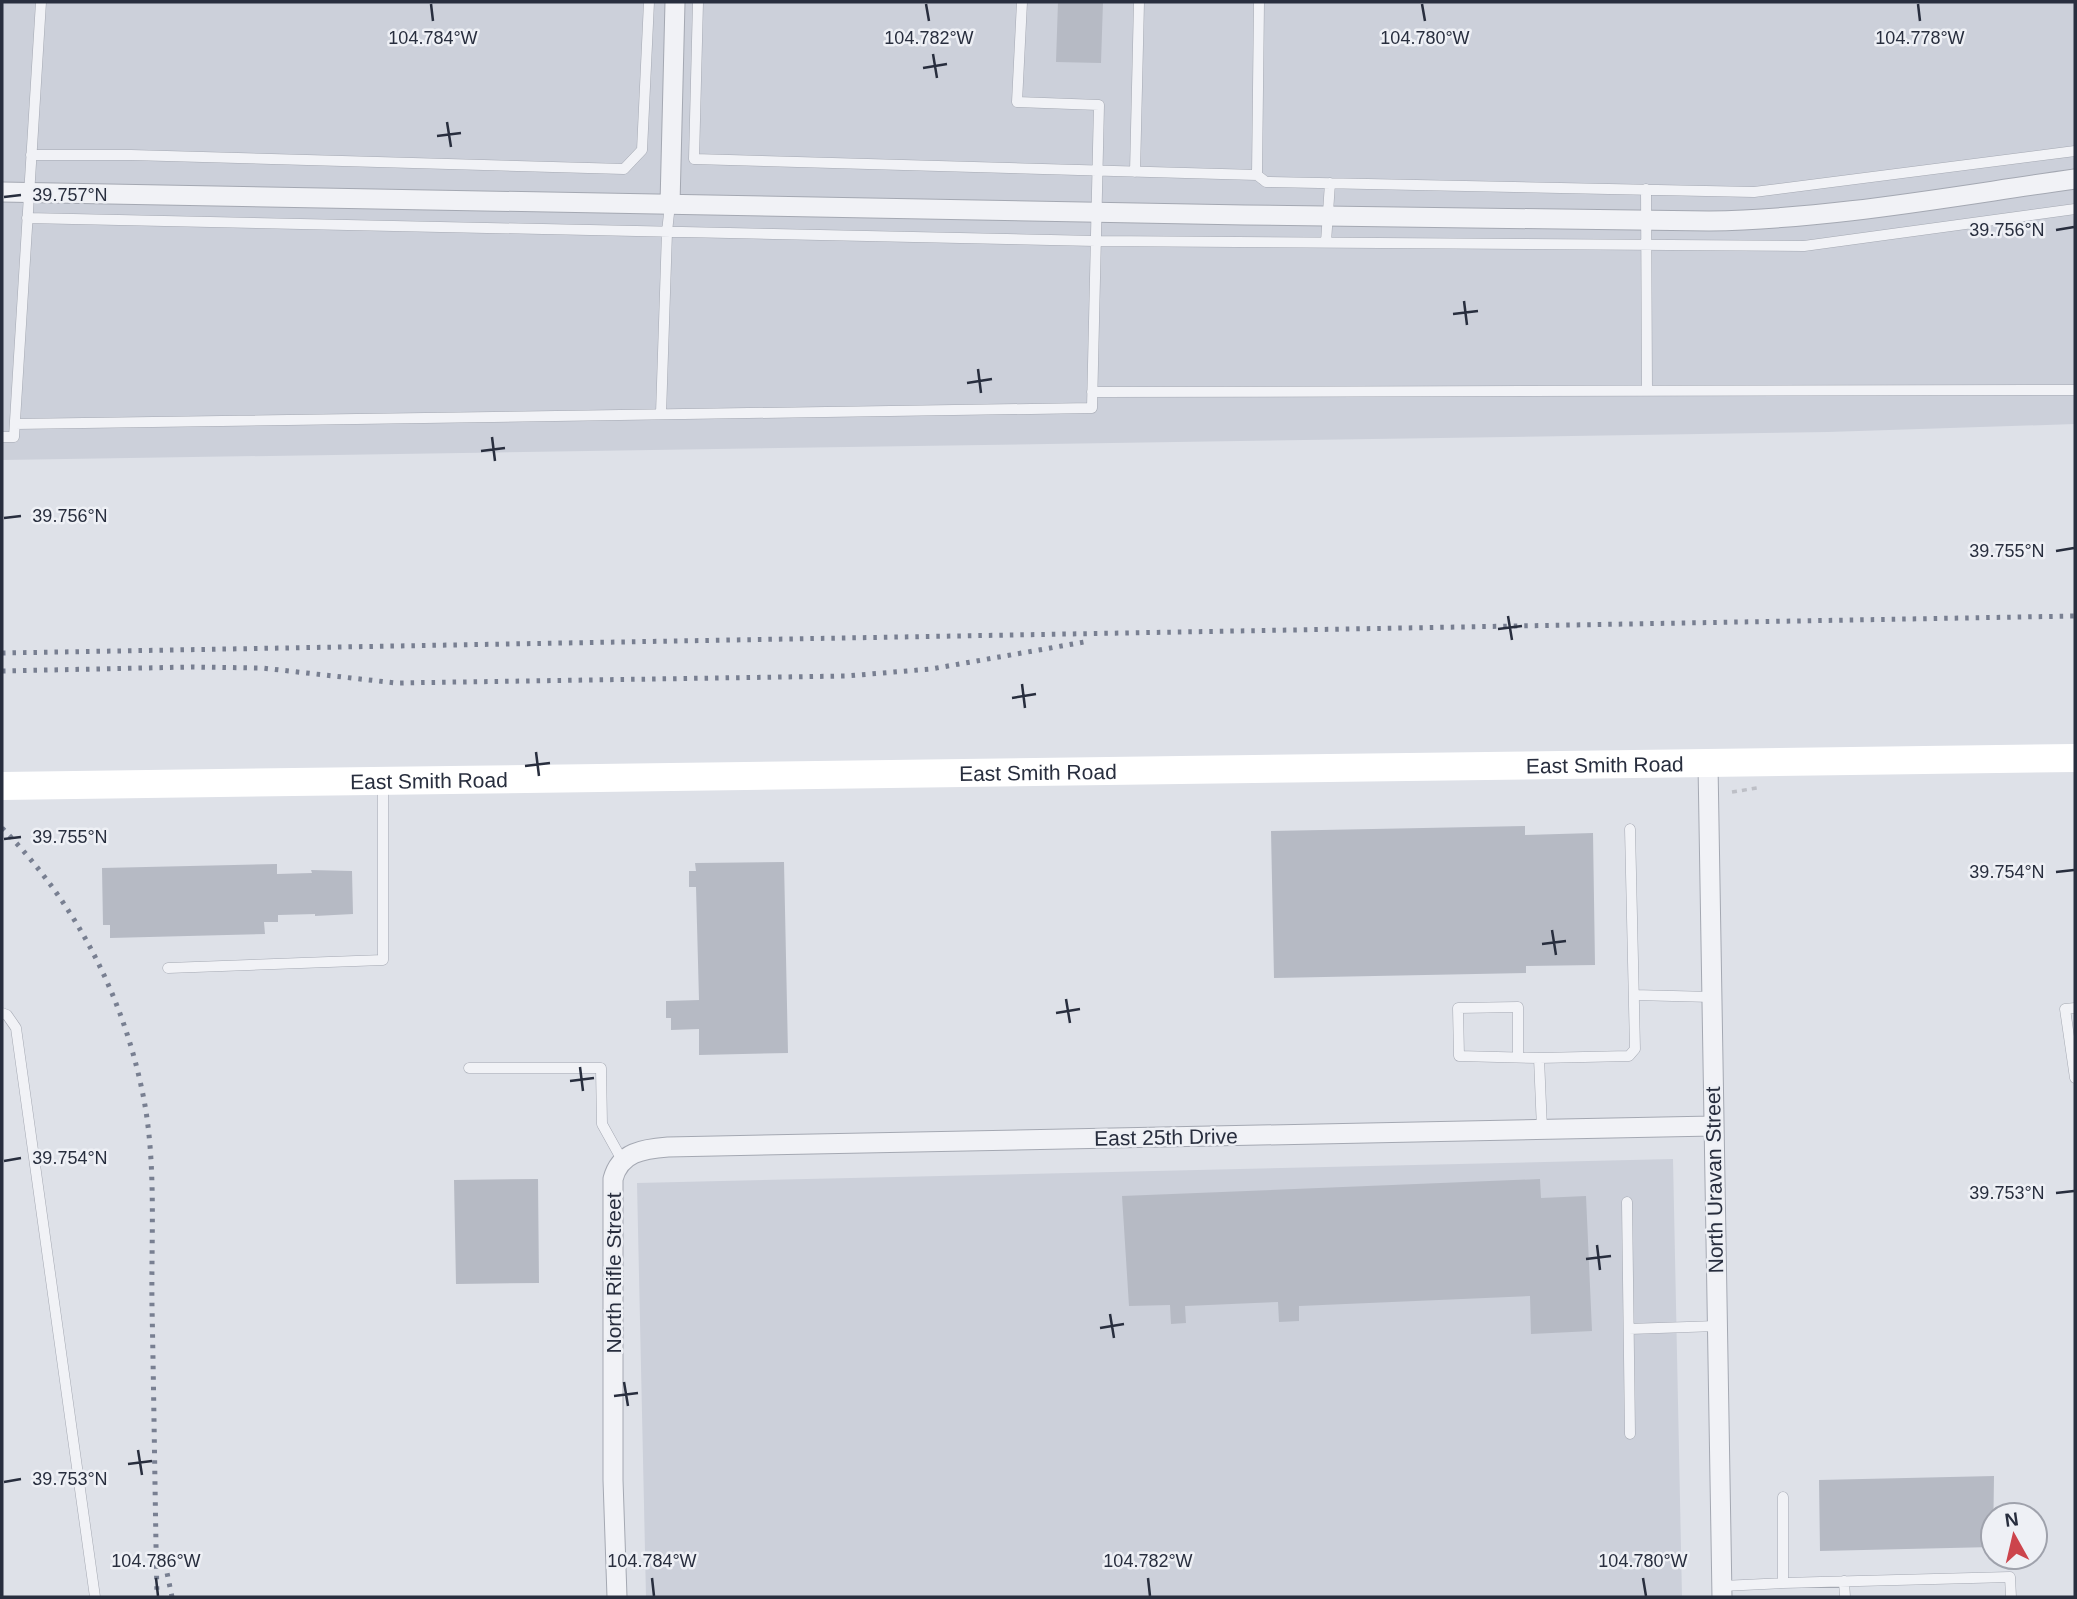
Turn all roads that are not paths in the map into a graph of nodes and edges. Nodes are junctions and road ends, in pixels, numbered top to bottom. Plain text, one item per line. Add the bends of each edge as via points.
1 (41, 2) edge
2 (649, 2) edge
3 (675, 2) edge
4 (698, 2) edge
5 (1022, 2) edge
6 (1139, 2) edge
7 (1259, 2) edge
8 (2075, 151) edge
9 (31, 155) junction
10 (1097, 171) junction
11 (1135, 172) junction
12 (1257, 175) junction
13 (2075, 179) edge
14 (1330, 183) junction
15 (1646, 189) junction
16 (2, 192) edge
17 (28, 192) junction
18 (670, 204) junction
19 (2075, 209) edge
20 (1096, 212) junction
21 (1328, 215) junction
22 (27, 218) junction
23 (1646, 219) junction
24 (667, 232) junction
25 (1096, 241) junction
26 (1326, 242) junction
27 (1646, 245) junction
28 (2075, 390) edge
29 (1647, 391) junction
30 (1093, 392) junction
31 (661, 414) junction
32 (15, 424) junction
33 (2, 437) edge
34 (2075, 758) edge
35 (1708, 764) junction
36 (383, 780) junction
37 (2, 786) edge
38 (1630, 830) dead end
39 (167, 968) dead end
40 (1634, 995) junction
41 (1712, 997) junction
42 (2075, 1008) edge
43 (2, 1013) edge
44 (1518, 1056) junction
45 (1539, 1058) junction
46 (469, 1068) dead end
47 (2075, 1078) edge
48 (1713, 1126) junction
49 (1542, 1129) junction
50 (622, 1160) junction
51 (1627, 1202) dead end
52 (1717, 1326) junction
53 (1629, 1329) junction
54 (1630, 1434) dead end
55 (1783, 1497) dead end
56 (1844, 1581) junction
57 (1783, 1583) junction
58 (1722, 1592) edge
59 (94, 1597) edge
60 (617, 1597) edge
61 (1845, 1597) edge
62 (2011, 1597) edge

1 - 9 lane
2 - 9 lane via 642,150 624,169
3 - 18 street
4 - 10 lane via 694,159
5 - 10 lane via 1017,102 1099,105
6 - 11 lane
7 - 12 lane
8 - 15 lane via 1754,192
9 - 17 lane
10 - 11 lane
10 - 20 lane
11 - 12 lane
12 - 14 lane via 1266,182
13 - 23 street via 1792,218
14 - 15 lane
14 - 21 lane
15 - 23 lane
16 - 17 street
17 - 18 street
17 - 22 lane
18 - 20 street
18 - 24 lane
19 - 27 lane via 1804,246
20 - 21 street
20 - 25 lane
21 - 23 street
21 - 26 lane
22 - 24 lane
22 - 32 lane
23 - 27 lane
24 - 25 lane
24 - 31 lane
25 - 26 lane
25 - 30 lane
26 - 27 lane
27 - 29 lane
28 - 29 lane
29 - 30 lane
30 - 31 lane via 1092,408
31 - 32 lane
32 - 33 lane via 15,437
34 - 35 street, East Smith Road
35 - 36 street, East Smith Road
35 - 41 street, North Uravan Street
36 - 37 street, East Smith Road
36 - 39 lane via 383,960
38 - 40 lane
40 - 41 lane
40 - 45 lane via 1635,1049 1629,1056
41 - 48 street, North Uravan Street
42 - 47 lane via 2066,1009
43 - 59 lane via 16,1028
44 - 44 lane via 1518,1007 1458,1008 1459,1056
44 - 45 lane
45 - 49 lane
46 - 50 lane via 601,1068 602,1124
48 - 49 street, East 25th Drive
48 - 52 street, North Uravan Street
49 - 50 street, East 25th Drive via 668,1147 644,1149
50 - 60 street, North Rifle Street via 613,1179
51 - 53 lane
52 - 53 lane
52 - 58 street, North Uravan Street
53 - 54 lane
55 - 57 lane
56 - 57 lane
56 - 61 lane
56 - 62 lane via 2010,1577
57 - 58 lane

